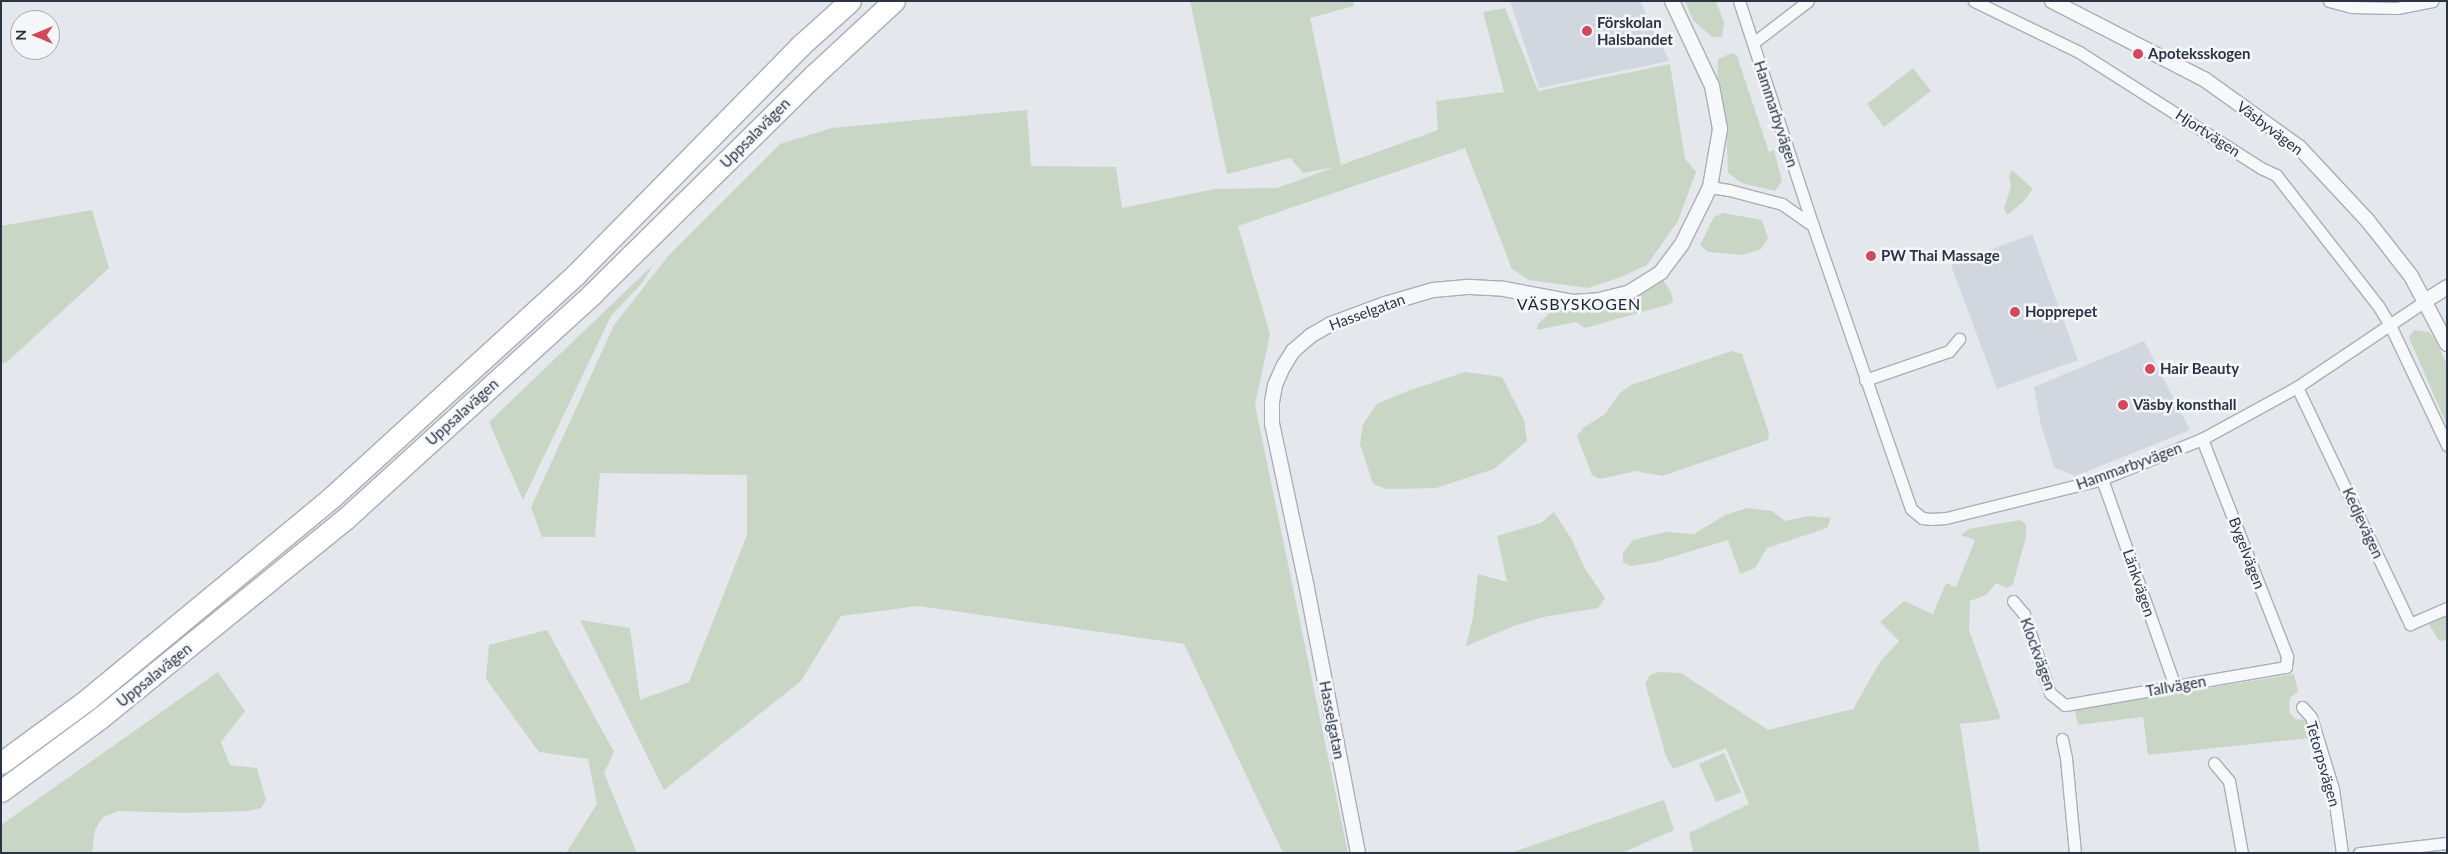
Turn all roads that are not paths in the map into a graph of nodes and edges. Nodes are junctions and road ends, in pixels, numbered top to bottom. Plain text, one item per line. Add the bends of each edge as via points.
1 (850, 1) edge
2 (894, 1) edge
3 (1672, 1) edge
4 (1739, 1) edge
5 (1808, 1) edge
6 (1974, 1) edge
7 (2052, 1) edge
8 (2329, 1) edge
9 (2432, 1) edge
10 (1753, 43) junction
11 (1710, 188) junction
12 (1813, 226) junction
13 (2447, 288) edge
14 (2425, 301) junction
15 (2390, 325) junction
16 (1959, 339) dead end
17 (2447, 344) edge
18 (1865, 380) junction
19 (2297, 387) junction
20 (2202, 439) junction
21 (2447, 445) edge
22 (2102, 479) junction
23 (2013, 601) dead end
24 (2447, 608) edge
25 (2286, 667) joint
26 (2175, 686) junction
27 (2066, 705) joint
28 (2302, 707) dead end
29 (2062, 739) dead end
30 (1, 763) edge
31 (2214, 763) dead end
32 (1, 791) edge
33 (2447, 843) edge
34 (1358, 853) edge
35 (2075, 853) edge
36 (2242, 853) edge
37 (2342, 853) edge
38 (2359, 853) edge

1 - 30 highway, Uppsalavägen via 800,46 576,274 331,498 88,699
2 - 32 highway, Uppsalavägen via 592,294 344,520 100,718
3 - 11 street, Hasselgatan via 1712,86 1720,129
4 - 10 street, Hammarbyvägen
5 - 10 street
6 - 15 street, Hjortvägen via 2079,52 2261,168 2276,174
7 - 14 street, Väsbyvägen via 2204,79 2299,147 2368,221 2411,276
8 - 9 street via 2351,7 2397,8
10 - 12 street, Hammarbyvägen
11 - 12 street via 1782,204
11 - 34 street, Hasselgatan via 1682,244 1661,272 1628,293 1573,302 1504,289 1433,290 1331,324 1293,351 1283,367 1275,385 1272,424
12 - 18 street, Hammarbyvägen
13 - 14 street, Hammarbyvägen
14 - 15 street, Hammarbyvägen
14 - 17 street, Väsbyvägen
15 - 19 street, Hammarbyvägen
15 - 21 street
16 - 18 street via 1949,351
18 - 22 street, Hammarbyvägen via 1912,509 1922,518 1946,518
19 - 20 street, Hammarbyvägen
19 - 24 street, Kedjevägen via 2410,624
20 - 22 street, Hammarbyvägen
20 - 25 street, Bygelvägen via 2288,656
22 - 26 street, Länkvägen
23 - 27 street, Klockvägen via 2024,614 2050,693
25 - 26 street, Tallvägen
26 - 27 street, Tallvägen
28 - 37 street, Tetorpsvägen via 2311,717 2333,790
29 - 35 street
31 - 36 street via 2229,781
33 - 38 street

